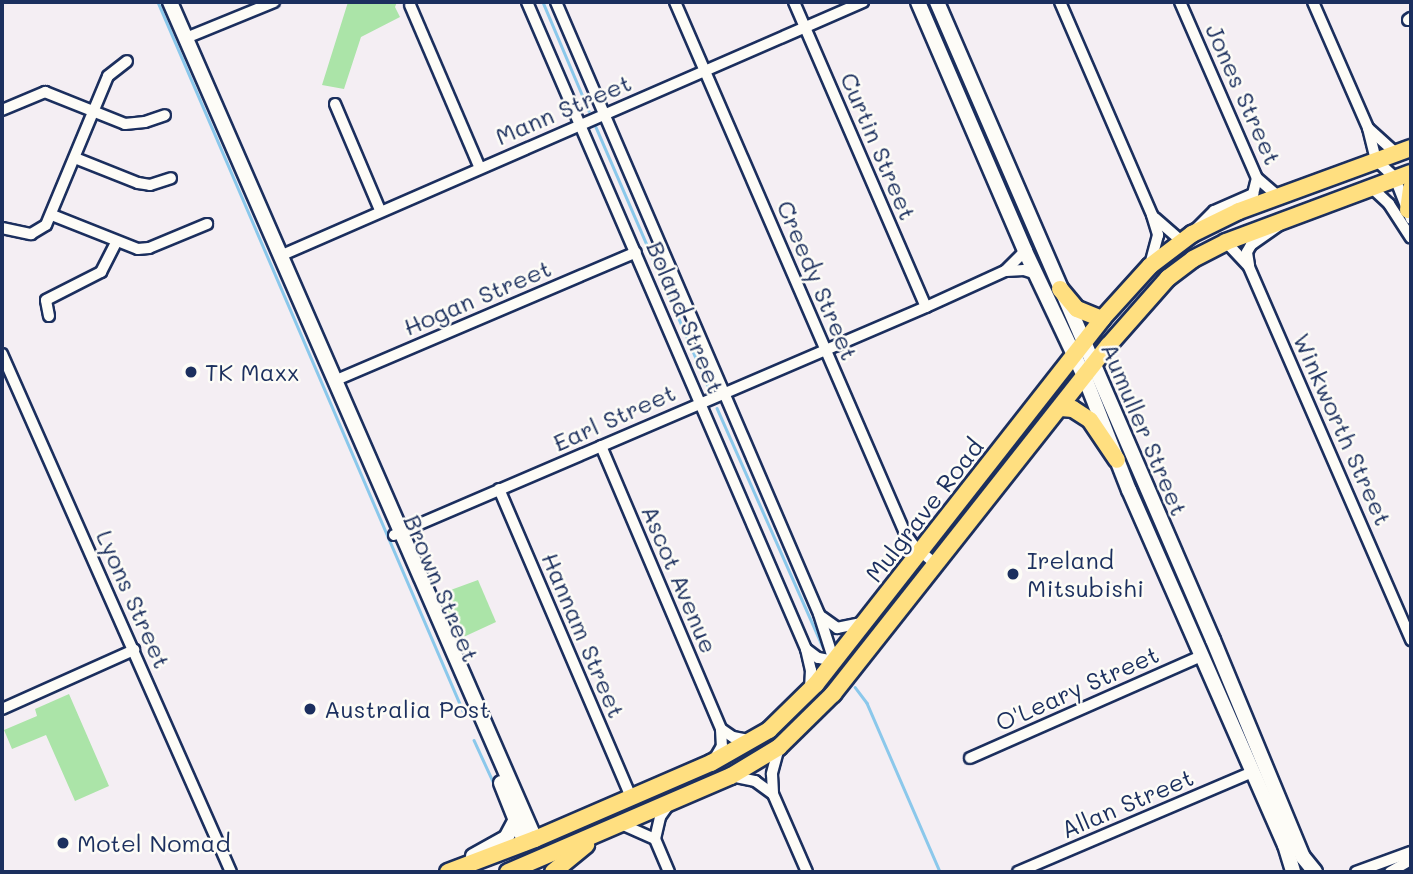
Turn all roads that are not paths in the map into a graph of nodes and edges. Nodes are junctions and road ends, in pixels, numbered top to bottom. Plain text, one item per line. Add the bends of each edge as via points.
1 (170, 2) edge
2 (274, 2) edge
3 (527, 2) edge
4 (556, 2) edge
5 (676, 2) edge
6 (794, 2) edge
7 (863, 2) edge
8 (918, 2) edge
9 (937, 2) edge
10 (1060, 2) edge
11 (1180, 2) edge
12 (1313, 2) edge
13 (410, 5) dead end
14 (805, 27) junction
15 (186, 38) junction
16 (127, 61) dead end
17 (706, 72) junction
18 (335, 104) dead end
19 (2, 110) edge
20 (94, 112) junction
21 (604, 114) junction
22 (165, 115) dead end
23 (581, 125) junction
24 (1368, 128) junction
25 (1001, 150) junction
26 (1404, 151) edge
27 (75, 158) junction
28 (1376, 160) junction
29 (480, 168) junction
30 (1403, 176) edge
31 (171, 178) dead end
32 (1257, 178) junction
33 (1371, 187) junction
34 (1411, 188) edge
35 (1278, 196) junction
36 (380, 210) junction
37 (1008, 212) junction
38 (1410, 214) edge
39 (52, 215) junction
40 (1152, 215) junction
41 (1287, 219) junction
42 (208, 224) dead end
43 (2, 228) edge
44 (1186, 238) junction
45 (1411, 238) edge
46 (116, 242) junction
47 (1226, 242) junction
48 (1025, 251) junction
49 (636, 252) junction
50 (280, 256) junction
51 (1150, 266) junction
52 (1249, 267) junction
53 (1005, 271) junction
54 (1036, 274) junction
55 (1060, 289) junction
56 (926, 306) junction
57 (48, 316) dead end
58 (1102, 318) junction
59 (1079, 348) junction
60 (824, 349) junction
61 (2, 354) edge
62 (1089, 371) junction
63 (6, 378) edge
64 (334, 380) junction
65 (724, 392) junction
66 (700, 402) junction
67 (1060, 408) junction
68 (601, 446) junction
69 (1117, 460) junction
70 (499, 489) junction
71 (1151, 501) junction
72 (398, 533) junction
73 (921, 551) junction
74 (1159, 560) junction
75 (937, 565) junction
76 (820, 614) junction
77 (865, 622) junction
78 (1411, 640) edge
79 (806, 649) junction
80 (134, 650) junction
81 (1201, 656) junction
82 (834, 661) junction
83 (809, 692) junction
84 (2, 709) edge
85 (721, 729) junction
86 (754, 741) junction
87 (779, 747) junction
88 (970, 758) dead end
89 (712, 763) junction
90 (1251, 772) junction
91 (731, 776) junction
92 (773, 794) junction
93 (631, 797) junction
94 (670, 802) junction
95 (515, 821) junction
96 (621, 823) junction
97 (604, 831) junction
98 (655, 839) junction
99 (530, 841) junction
100 (1411, 852) edge
101 (1411, 860) edge
102 (543, 866) edge
103 (224, 867) edge
104 (231, 872) edge
105 (448, 872) edge
106 (508, 872) edge
107 (553, 872) edge
108 (669, 872) edge
109 (807, 872) edge
110 (1018, 872) edge
111 (1293, 872) edge
112 (1315, 872) edge
113 (1356, 872) edge
114 (1390, 872) edge

1 - 15 main road, Brown Street
2 - 15 street
3 - 23 street, Boland Street
4 - 21 street, Boland Street
5 - 17 street, Creedy Street
6 - 14 street, Curtin Street
7 - 14 street, Mann Street
8 - 37 main road, Aumuller Street
9 - 25 main road, Aumuller Street
10 - 40 street
11 - 32 street, Jones Street
12 - 24 street
13 - 29 street
14 - 17 street, Mann Street
14 - 56 street, Curtin Street
15 - 50 main road, Brown Street
16 - 20 street via 108,76
17 - 21 street, Mann Street
17 - 60 street, Creedy Street
18 - 36 street
19 - 20 street via 45,92
20 - 22 street via 125,124
20 - 27 street
21 - 23 street, Mann Street
21 - 65 street, Boland Street
23 - 29 street, Mann Street
23 - 49 street, Boland Street
24 - 26 street
24 - 28 street
25 - 37 main road via 1017,202
25 - 55 main road, Aumuller Street
26 - 28 main road, Mulgrave Road
27 - 31 street via 138,183 150,185
27 - 39 street
28 - 30 street
28 - 35 main road, Mulgrave Road
29 - 36 street, Mann Street
30 - 33 main road, Mulgrave Road
30 - 38 street
32 - 35 street, Jones Street
32 - 44 street via 1253,194 1214,211
33 - 41 main road, Mulgrave Road
33 - 45 street via 1398,215
34 - 38 main road
35 - 44 main road, Mulgrave Road
36 - 50 street, Mann Street
37 - 48 main road, Aumuller Street
39 - 43 street via 31,234
39 - 46 street
40 - 44 street
40 - 51 street via 1158,235
41 - 47 main road, Mulgrave Road
41 - 52 street via 1249,248
42 - 46 street via 149,248
44 - 51 main road, Mulgrave Road
46 - 57 street via 101,272 46,300
47 - 52 street, Winkworth Street
47 - 62 main road, Mulgrave Road via 1168,278
48 - 53 street, Earl Street
48 - 54 main road, Aumuller Street
49 - 64 street, Hogan Street
49 - 66 street, Boland Street
50 - 64 main road, Brown Street
51 - 58 main road, Mulgrave Road
52 - 78 street, Winkworth Street
53 - 54 street, Earl Street
53 - 56 street, Earl Street
54 - 59 main road, Aumuller Street
55 - 58 main road via 1083,312
55 - 59 main road, Aumuller Street
56 - 60 street, Earl Street
58 - 59 main road, Mulgrave Road
59 - 62 main road, Aumuller Street
59 - 73 main road, Mulgrave Road
60 - 65 street, Earl Street
60 - 73 street, Creedy Street via 905,533
61 - 63 street, Lyons Street
62 - 67 main road, Mulgrave Road
62 - 69 main road, Aumuller Street
62 - 71 main road, Aumuller Street
63 - 80 street, Lyons Street
64 - 72 main road, Brown Street
65 - 66 street, Earl Street
65 - 76 street, Boland Street
66 - 68 street, Earl Street
66 - 79 street, Boland Street
67 - 69 main road via 1073,408 1090,420
67 - 75 main road, Mulgrave Road
68 - 70 street, Earl Street
68 - 85 street, Ascot Avenue
69 - 74 main road, Aumuller Street
70 - 72 street, Earl Street
70 - 93 street, Hannam Street
71 - 74 main road via 1144,510
71 - 112 main road, Aumuller Street via 1303,857
72 - 95 main road, Brown Street
72 - 99 main road, Brown Street
73 - 75 street, Creedy Street
73 - 77 main road, Mulgrave Road
74 - 81 main road, Aumuller Street
75 - 87 main road, Mulgrave Road via 817,713
76 - 77 street via 835,628
76 - 82 street, Boland Street
77 - 82 main road, Mulgrave Road
79 - 82 street via 818,658
79 - 83 street, Boland Street via 811,670
80 - 84 street
80 - 103 street, Lyons Street
81 - 88 street, O'Leary Street
81 - 90 main road, Aumuller Street
82 - 83 main road, Mulgrave Road
83 - 86 main road, Mulgrave Road
85 - 86 street via 737,739
85 - 89 street via 722,746
86 - 89 main road, Mulgrave Road
87 - 91 main road, Mulgrave Road
87 - 92 street via 772,774
89 - 93 main road, Mulgrave Road
90 - 110 street, Allan Street
90 - 111 main road, Aumuller Street
91 - 92 street via 755,782
91 - 94 main road, Mulgrave Road
92 - 109 street
93 - 99 main road, Mulgrave Road
94 - 96 main road, Mulgrave Road
94 - 98 street via 660,817
95 - 99 main road, Brown Street
95 - 105 main road via 506,838
96 - 97 main road, Mulgrave Road
96 - 98 street
97 - 102 main road, Mulgrave Road
97 - 107 main road
98 - 108 street
99 - 102 main road, Brown Street
99 - 105 main road, Mulgrave Road
100 - 113 street
101 - 114 street
102 - 106 main road, Mulgrave Road
103 - 104 street, Lyons Street

